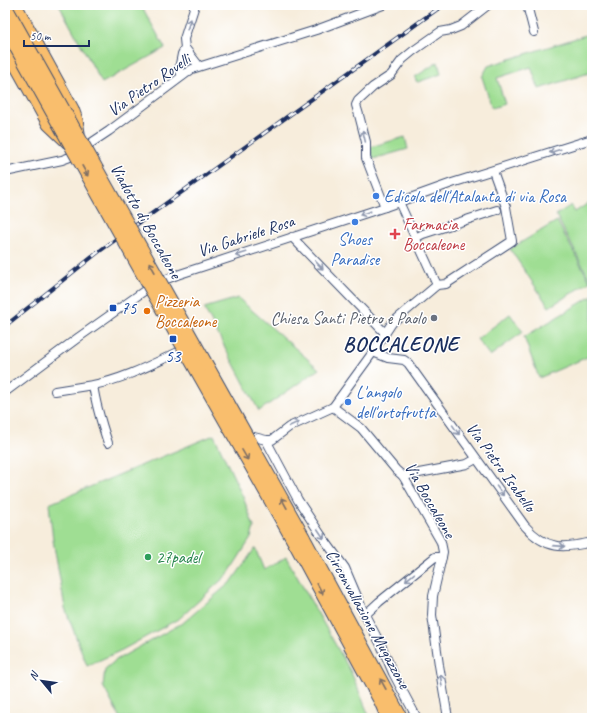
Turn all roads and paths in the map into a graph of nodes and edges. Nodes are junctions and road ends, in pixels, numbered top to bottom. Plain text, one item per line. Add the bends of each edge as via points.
1 (15, 5) edge
2 (195, 5) edge
3 (383, 5) edge
4 (488, 5) edge
5 (527, 5) edge
6 (5, 6) edge
7 (5, 10) edge
8 (5, 20) edge
9 (5, 27) edge
10 (534, 32) dead end
11 (185, 48) junction
12 (8, 50) edge
13 (199, 66) junction
14 (182, 76) junction
15 (592, 139) edge
16 (77, 145) junction
17 (493, 171) junction
18 (5, 172) edge
19 (399, 202) junction
20 (385, 207) junction
21 (497, 210) dead end
22 (292, 237) junction
23 (416, 238) junction
24 (154, 284) junction
25 (437, 285) junction
26 (385, 334) junction
27 (189, 346) junction
28 (373, 352) junction
29 (93, 384) junction
30 (55, 391) dead end
31 (5, 392) edge
32 (333, 407) junction
33 (266, 440) junction
34 (108, 443) dead end
35 (476, 459) junction
36 (403, 476) junction
37 (299, 540) junction
38 (592, 542) edge
39 (442, 557) junction
40 (365, 615) junction
41 (388, 718) edge
42 (401, 718) edge
43 (417, 718) edge
44 (448, 718) edge

1 - 16 highway via 72,109 76,120
11 -> 2 street via 184,39
3 - 13 street, Via Pietro Rovelli via 316,30
20 -> 4 street via 366,158 366,142 356,105 358,101 391,75 402,60 413,51 440,32 461,26
5 - 10 street
6 - 16 highway, Viadotto di Boccaleone, bridge
7 - 16 street
8 - 16 street via 64,127
9 - 16 highway, Viadotto di Boccaleone, bridge
11 - 13 street
11 - 14 street via 179,69
12 - 16 highway via 49,124
13 - 14 street, Via Pietro Rovelli
14 - 16 street, Via Pietro Rovelli via 109,131
15 -> 17 street, Via Gabriele Rosa
16 - 18 street, Via Pietro Rovelli via 70,157 62,160
16 - 37 highway, Viadotto di Boccaleone, bridge via 178,337
17 - 19 street, Via Gabriele Rosa
17 - 25 street via 506,207 512,241 446,284
19 - 20 street, Via Gabriele Rosa
19 - 23 street
20 -> 22 street, Via Gabriele Rosa
21 - 23 street
22 -> 24 street, Via Gabriele Rosa
22 -> 26 street
23 - 25 street
24 - 27 street
24 - 31 street, Via Gabriele Rosa
25 - 26 street via 392,323
26 - 28 street
27 - 29 street via 125,375
27 - 33 street via 240,436
28 - 32 street
28 -> 35 street, Via Pietro Isabello via 388,358 404,360 410,365
29 - 30 street
29 - 34 street via 98,414
33 -> 32 street via 272,440 289,427
32 - 36 street, Via Boccaleone via 361,428
33 -> 40 street via 298,500 345,568
35 - 36 street via 467,464
35 -> 38 street, Via Pietro Isabello via 532,535 556,546
36 - 39 street, Via Boccaleone via 441,542
37 -> 41 highway, Circonvallazione Mugazzone
42 -> 37 highway, Circonvallazione Mugazzone
39 -> 40 street via 435,557
44 -> 39 street, Via Boccaleone via 432,615 433,596
40 - 43 street

